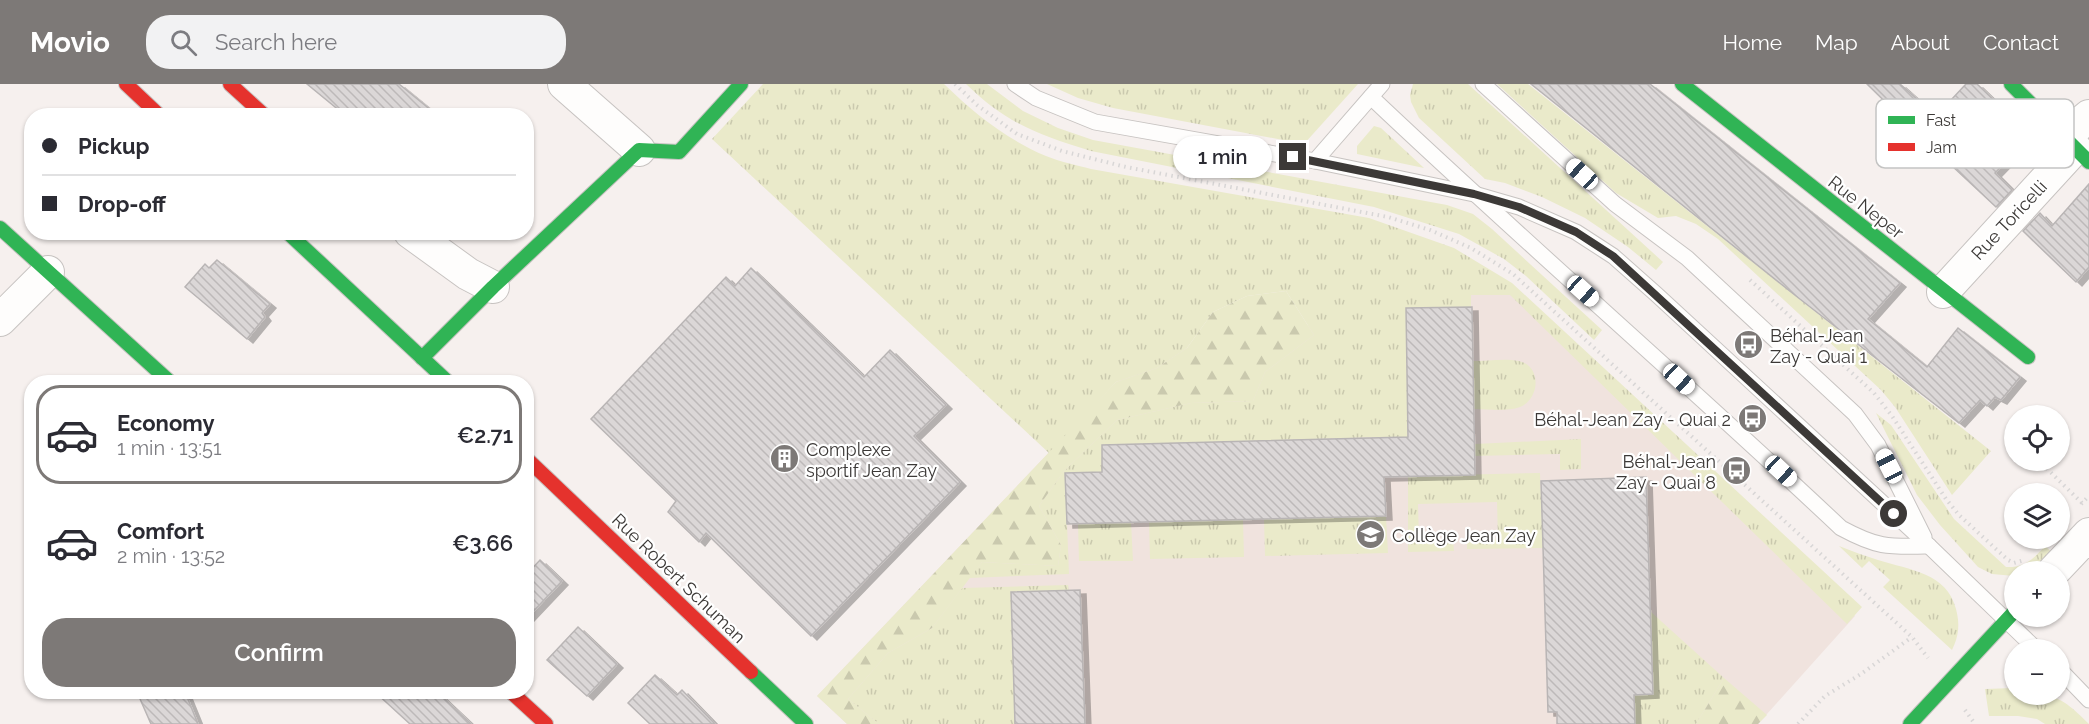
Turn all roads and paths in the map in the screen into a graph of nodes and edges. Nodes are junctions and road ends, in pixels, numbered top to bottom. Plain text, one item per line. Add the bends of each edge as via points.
1 (126, 84) edge
2 (230, 84) edge
3 (564, 84) edge
4 (741, 84) edge
5 (955, 84) edge
6 (1015, 84) edge
7 (1382, 84) edge
8 (1483, 84) edge
9 (1682, 84) edge
10 (2011, 84) edge
11 (1371, 97) junction
12 (2026, 99) edge
13 (152, 108) edge
14 (256, 108) edge
15 (2089, 116) edge
16 (2076, 149) edge
17 (639, 150) junction
18 (1315, 161) junction
19 (2058, 168) edge
20 (1474, 194) junction
21 (0, 228) edge
22 (296, 240) edge
23 (421, 240) edge
24 (48, 272) junction
25 (493, 287) junction
26 (1943, 292) junction
27 (0, 320) edge
28 (2028, 357) dead end
29 (422, 358) junction
30 (162, 375) edge
31 (440, 375) edge
32 (534, 466) edge
33 (2049, 471) edge
34 (2089, 510) edge
35 (2089, 534) edge
36 (1929, 546) junction
37 (2063, 561) edge
38 (2004, 611) edge
39 (2004, 623) edge
40 (2019, 627) edge
41 (1912, 637) junction
42 (2028, 639) edge
43 (2070, 680) edge
44 (1948, 684) junction
45 (519, 699) edge
46 (2089, 700) edge
47 (546, 724) edge
48 (806, 724) edge
49 (1798, 724) edge
50 (1910, 724) edge

1 - 13 street
2 - 14 street
3 - 17 street
4 - 17 street via 679,152
5 - 41 path via 1017,134 1062,151 1388,217 1471,248 1513,274
6 - 18 lane via 1036,98 1095,122
7 - 11 lane
8 - 36 lane via 1615,204 1687,258 1855,414 1878,445
9 - 26 street, Rue Neper
10 - 12 street
11 - 18 lane
11 - 20 lane
15 - 16 street, Rue Toricelli
17 - 25 street
18 - 20 lane
19 - 26 street, Rue Toricelli
20 - 36 lane via 1519,207 1576,232 1613,256
20 - 36 lane via 1841,528 1865,541 1888,547
21 - 24 street
22 - 29 street
23 - 25 street
24 - 27 street
24 - 30 street
25 - 29 street
26 - 28 street, Rue Neper
29 - 31 street
32 - 48 street, Rue Robert Schuman
33 - 34 path
35 - 37 street
36 - 38 lane
39 - 44 street
40 - 42 lane
41 - 44 path
41 - 49 path via 1825,696
43 - 46 lane
44 - 50 street
45 - 47 street

